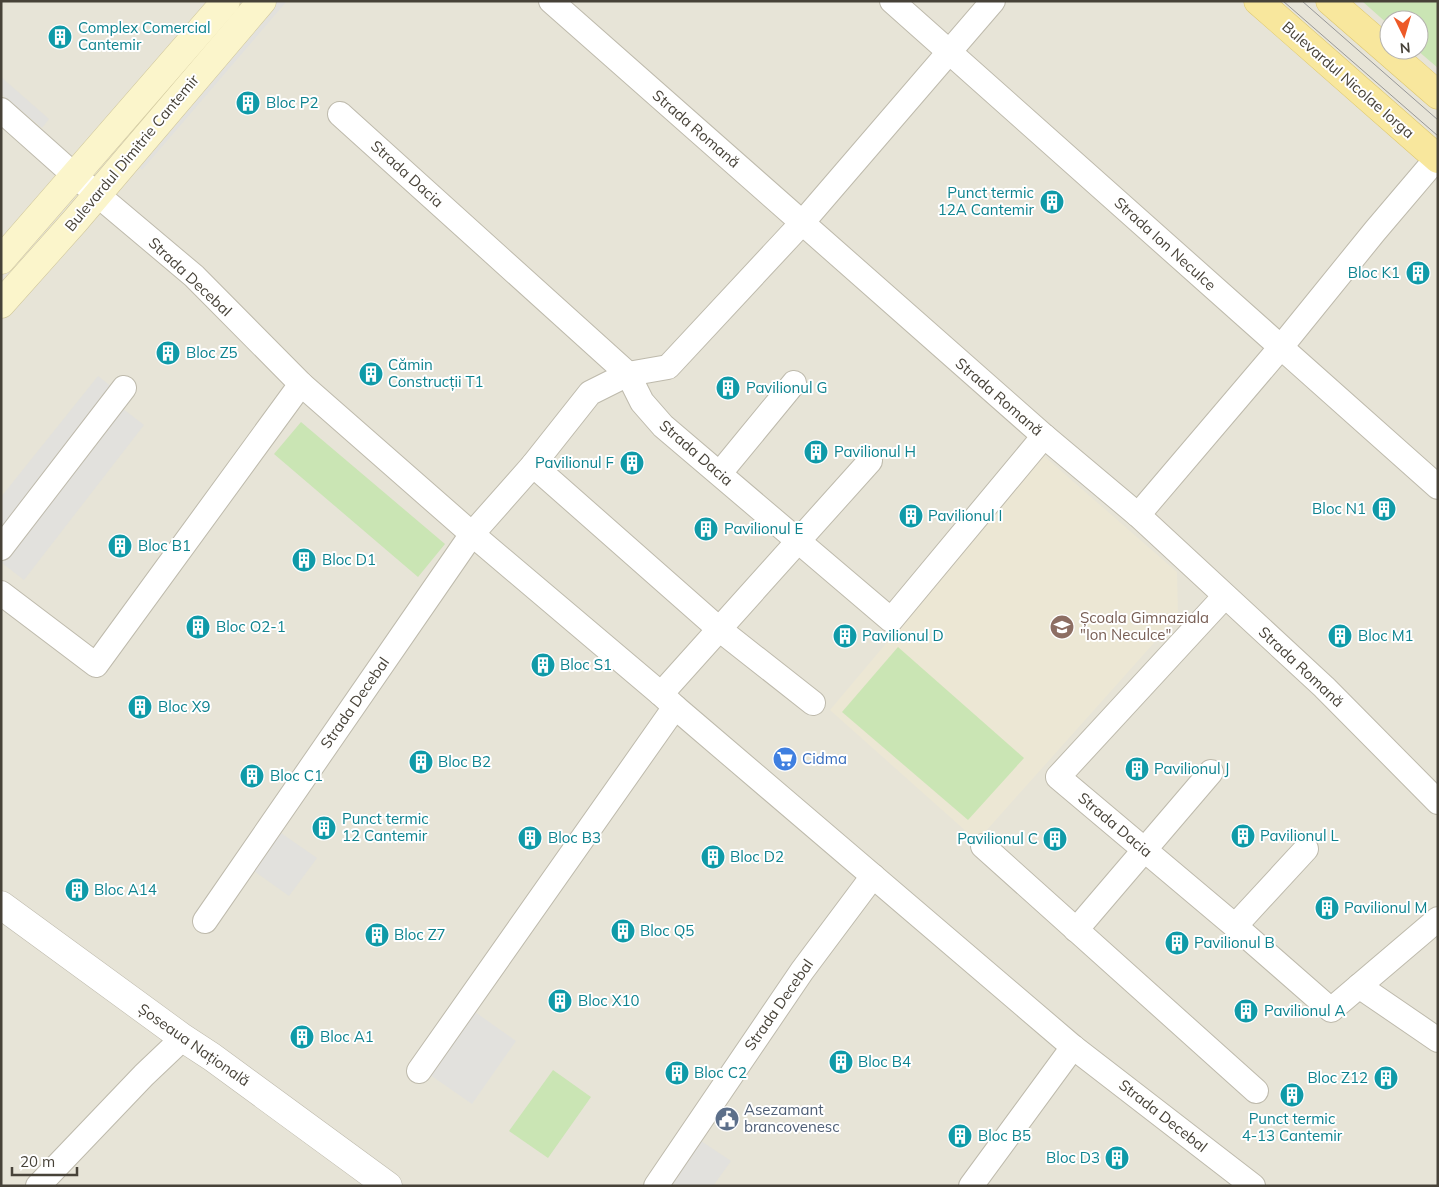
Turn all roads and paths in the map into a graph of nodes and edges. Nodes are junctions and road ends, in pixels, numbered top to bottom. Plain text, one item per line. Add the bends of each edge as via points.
1 (226, 1) edge
2 (262, 1) edge
3 (551, 1) edge
4 (892, 1) edge
5 (993, 1) edge
6 (1258, 1) edge
7 (1330, 1) edge
8 (950, 52) junction
9 (1438, 95) edge
10 (1, 110) edge
11 (340, 114) dead end
12 (1437, 158) edge
13 (74, 175) junction
14 (96, 194) junction
15 (802, 223) junction
16 (1, 260) edge
17 (1, 304) edge
18 (1281, 347) junction
19 (628, 374) junction
20 (794, 383) dead end
21 (301, 384) junction
22 (124, 388) dead end
23 (1044, 436) junction
24 (870, 461) dead end
25 (533, 465) junction
26 (720, 473) junction
27 (1438, 487) edge
28 (1138, 515) junction
29 (472, 534) junction
30 (798, 542) junction
31 (1, 548) edge
32 (1, 593) edge
33 (1224, 596) junction
34 (720, 629) junction
35 (668, 700) junction
36 (813, 703) dead end
37 (1211, 772) dead end
38 (1438, 802) edge
39 (982, 846) dead end
40 (1306, 849) dead end
41 (1144, 850) junction
42 (873, 876) junction
43 (1, 905) edge
44 (1438, 919) edge
45 (204, 921) dead end
46 (1235, 926) junction
47 (1076, 930) junction
48 (1359, 986) junction
49 (183, 1038) junction
50 (1438, 1040) edge
51 (1073, 1047) junction
52 (419, 1072) dead end
53 (1256, 1091) dead end
54 (38, 1186) edge
55 (388, 1186) edge
56 (656, 1186) edge
57 (971, 1186) edge
58 (1253, 1186) edge

1 - 13 main road, Bulevardul Dimitrie Cantemir
2 - 14 main road, Bulevardul Dimitrie Cantemir
3 - 15 street, Strada Romană
4 - 8 street, Strada Ion Neculce
5 - 8 street
6 - 12 main road, Bulevardul Nicolae Iorga
7 - 9 main road
8 - 15 street
8 - 18 street, Strada Ion Neculce
10 - 13 street, Strada Decebal
11 - 19 street, Strada Dacia
12 - 18 street
13 - 14 street, Strada Decebal
13 - 16 main road, Bulevardul Dimitrie Cantemir
14 - 17 main road, Bulevardul Dimitrie Cantemir
14 - 21 street, Strada Decebal via 194,276
15 - 19 street via 668,367
15 - 23 street, Strada Romană
18 - 27 street, Strada Ion Neculce
18 - 28 street
19 - 25 street via 590,393
19 - 26 street, Strada Dacia via 642,402 662,426
20 - 26 street
21 - 29 street, Strada Decebal
21 - 32 street via 96,665
22 - 31 street
23 - 28 street, Strada Romană
23 - 30 street, Strada Dacia via 891,620
24 - 30 street
25 - 29 street
25 - 34 street
26 - 30 street, Strada Dacia
28 - 33 street, Strada Romană
29 - 35 street, Strada Decebal
29 - 45 street, Strada Decebal
30 - 34 street
33 - 38 street, Strada Romană via 1324,687
33 - 41 street, Strada Dacia via 1058,777
34 - 35 street
34 - 36 street
35 - 42 street, Strada Decebal
35 - 52 street
37 - 41 street
39 - 47 street
40 - 46 street
41 - 46 street, Strada Dacia
41 - 47 street
42 - 51 street, Strada Decebal
42 - 56 street, Strada Decebal via 802,971
43 - 49 street, Șoseaua Națională
44 - 48 street, Strada Dacia
46 - 48 street, Strada Dacia via 1330,1010
47 - 53 street
48 - 50 street
49 - 54 street
49 - 55 street, Șoseaua Națională
51 - 57 street
51 - 58 street, Strada Decebal

